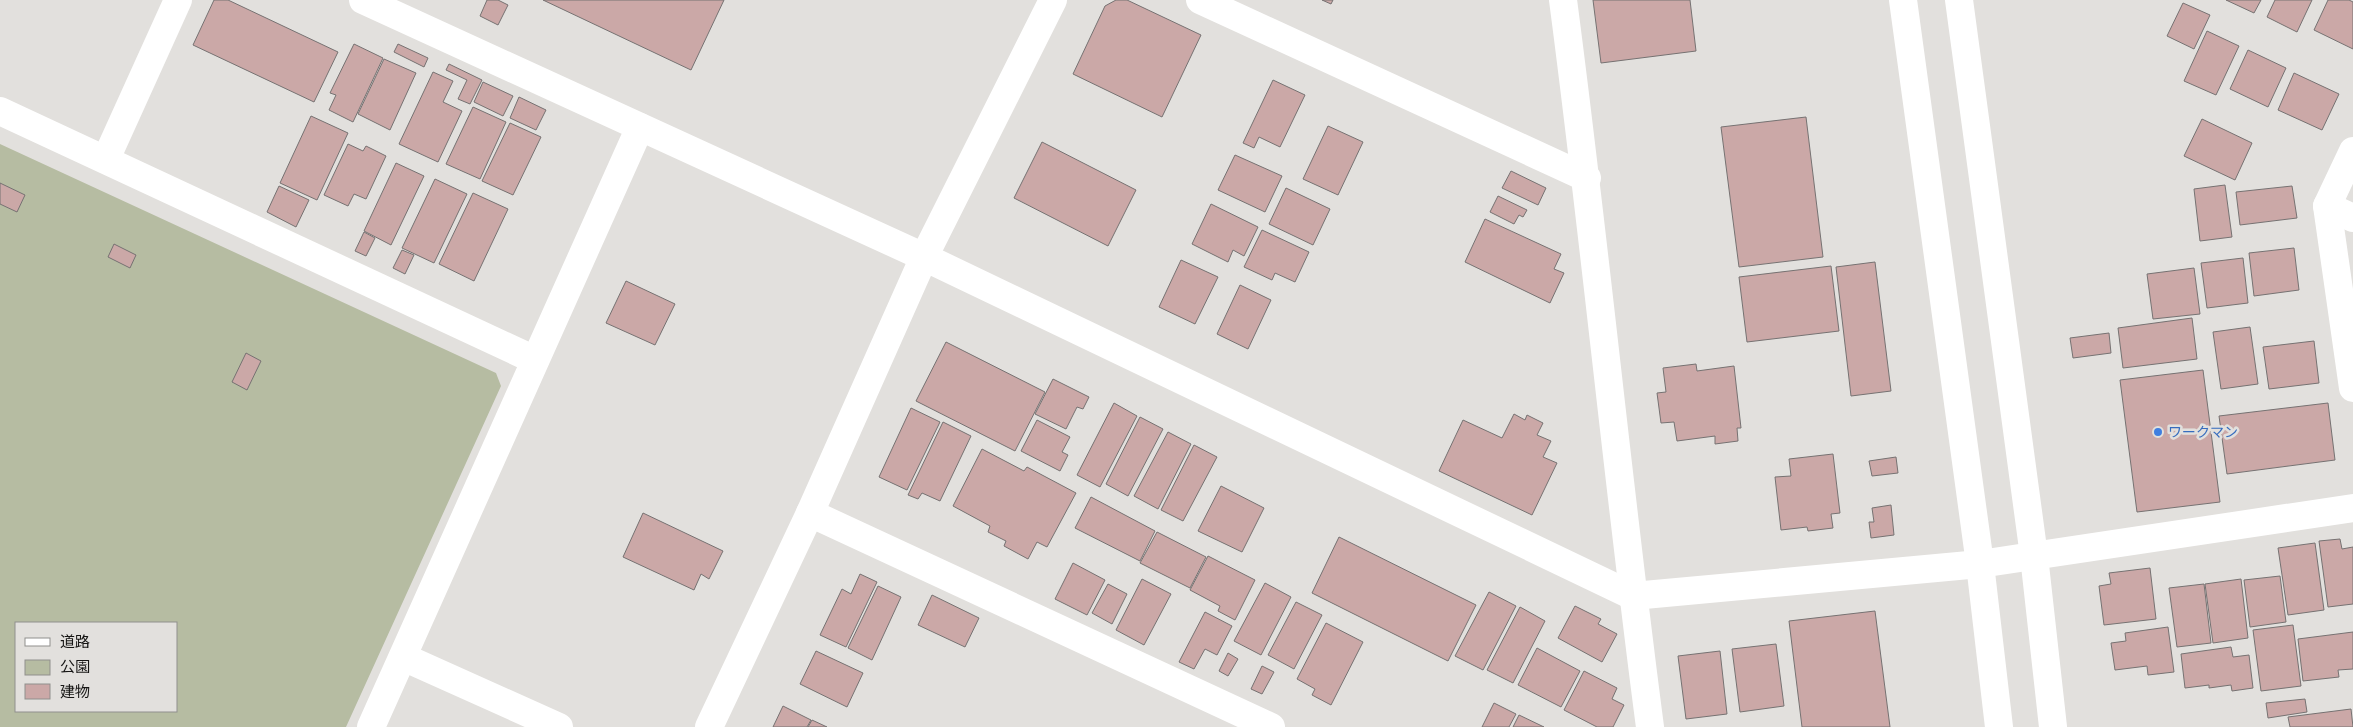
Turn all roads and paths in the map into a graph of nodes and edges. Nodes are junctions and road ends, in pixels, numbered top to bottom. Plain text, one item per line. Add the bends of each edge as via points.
1 (178, 0) edge
2 (362, 0) edge
3 (1053, 0) edge
4 (1200, 0) edge
5 (1563, 0) edge
6 (1903, 0) edge
7 (1959, 0) edge
8 (0, 111) edge
9 (640, 127) junction
10 (2353, 151) edge
11 (106, 159) junction
12 (1586, 178) junction
13 (2327, 206) junction
14 (2353, 218) edge
15 (924, 257) junction
16 (535, 360) junction
17 (2353, 388) edge
18 (2353, 508) edge
19 (810, 513) junction
20 (2034, 556) junction
21 (1980, 564) junction
22 (1633, 596) junction
23 (403, 657) junction
24 (371, 727) edge
25 (559, 727) edge
26 (710, 727) edge
27 (1271, 727) edge
28 (1650, 727) edge
29 (1999, 727) edge
30 (2053, 727) edge

1 - 11 street
2 - 9 street
3 - 15 street
4 - 12 street
5 - 12 street
6 - 21 street
7 - 20 street
8 - 11 street
9 - 15 street
9 - 16 street
10 - 13 street
11 - 16 street
12 - 22 street
13 - 14 street
13 - 17 street
15 - 19 street
15 - 22 street
16 - 23 street
18 - 20 street
19 - 26 street
19 - 27 street
20 - 21 street
20 - 30 street
21 - 22 street
21 - 29 street
22 - 28 street
23 - 24 street
23 - 25 street

